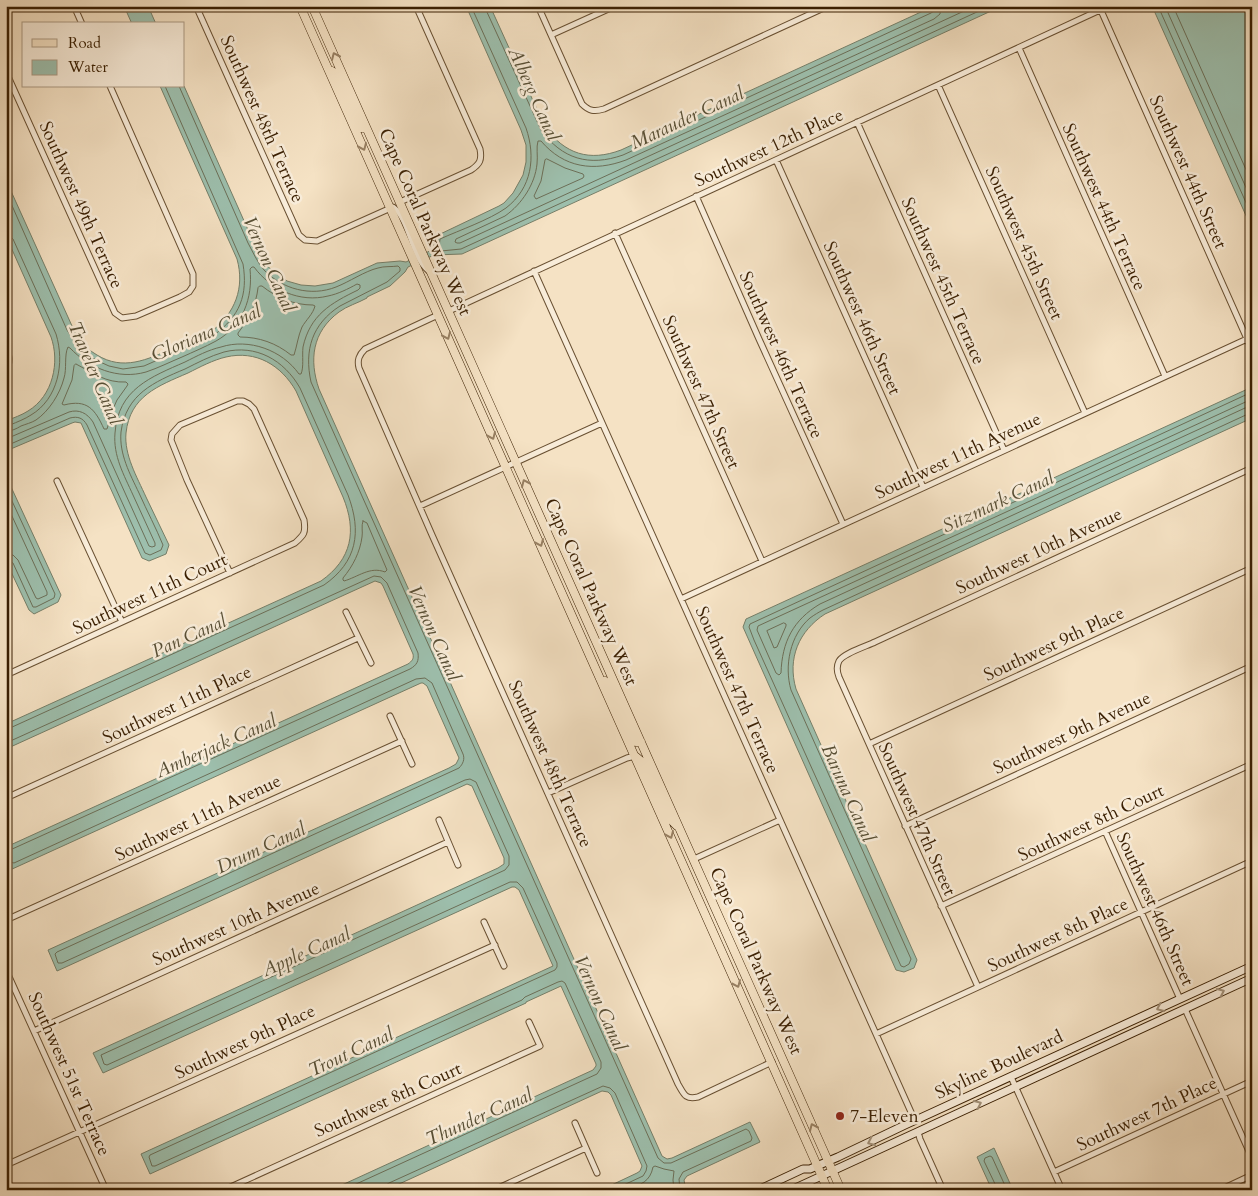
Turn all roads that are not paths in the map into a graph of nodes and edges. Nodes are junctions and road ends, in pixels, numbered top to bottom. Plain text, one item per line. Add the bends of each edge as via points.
1 (74, 6) edge
2 (196, 6) edge
3 (300, 6) edge
4 (312, 6) edge
5 (416, 6) edge
6 (538, 6) edge
7 (615, 6) edge
8 (811, 6) edge
9 (828, 6) edge
10 (1099, 8) edge
11 (814, 13) junction
12 (81, 22) edge
13 (551, 35) junction
14 (1019, 48) junction
15 (324, 61) junction
16 (6, 72) edge
17 (938, 85) junction
18 (111, 88) edge
19 (857, 122) junction
20 (366, 127) junction
21 (776, 160) junction
22 (696, 196) junction
23 (400, 202) junction
24 (390, 208) junction
25 (615, 233) junction
26 (534, 271) junction
27 (431, 272) junction
28 (449, 310) junction
29 (438, 315) junction
30 (1247, 339) junction
31 (6, 346) edge
32 (1252, 350) edge
33 (7, 368) edge
34 (1165, 376) junction
35 (1085, 413) junction
36 (602, 423) junction
37 (1004, 450) junction
38 (516, 462) junction
39 (506, 467) junction
40 (1252, 468) edge
41 (57, 481) dead end
42 (923, 487) junction
43 (420, 506) junction
44 (843, 524) junction
45 (762, 561) junction
46 (1252, 568) edge
47 (230, 573) junction
48 (681, 599) junction
49 (346, 612) dead end
50 (122, 622) junction
51 (358, 638) junction
52 (839, 662) joint
53 (370, 663) dead end
54 (1252, 666) edge
55 (7, 673) edge
56 (598, 674) junction
57 (390, 716) dead end
58 (402, 741) junction
59 (642, 742) junction
60 (868, 744) junction
61 (635, 756) junction
62 (412, 764) dead end
63 (1252, 764) edge
64 (548, 793) junction
65 (6, 798) edge
66 (439, 820) dead end
67 (780, 820) junction
68 (905, 826) junction
69 (680, 829) junction
70 (1105, 831) junction
71 (448, 842) junction
72 (694, 860) junction
73 (1252, 861) edge
74 (458, 865) dead end
75 (941, 906) junction
76 (1142, 912) junction
77 (6, 920) edge
78 (484, 922) dead end
79 (495, 945) junction
80 (504, 966) dead end
81 (1252, 966) edge
82 (6, 970) edge
83 (1252, 978) edge
84 (978, 987) junction
85 (1180, 999) junction
86 (1184, 1009) junction
87 (529, 1022) dead end
88 (34, 1031) junction
89 (876, 1034) junction
90 (772, 1062) junction
91 (1010, 1077) junction
92 (1252, 1081) edge
93 (1016, 1087) junction
94 (978, 1092) junction
95 (1223, 1094) junction
96 (915, 1121) junction
97 (575, 1123) dead end
98 (918, 1132) junction
99 (81, 1133) junction
100 (586, 1148) junction
101 (875, 1152) junction
102 (1252, 1158) edge
103 (829, 1162) junction
104 (6, 1165) edge
105 (818, 1166) junction
106 (833, 1171) junction
107 (1054, 1172) junction
108 (597, 1173) dead end
109 (1252, 1175) edge
110 (822, 1176) junction
111 (6, 1184) edge
112 (9, 1190) edge
113 (106, 1190) edge
114 (224, 1190) edge
115 (494, 1190) edge
116 (758, 1190) edge
117 (791, 1190) edge
118 (828, 1190) edge
119 (841, 1190) edge
120 (943, 1190) edge
121 (1062, 1190) edge
122 (1220, 1190) edge

1 - 12 street
2 - 24 street, Southwest 48th Terrace via 299,235 305,240 317,241
3 - 15 main road, Cape Coral Parkway West
20 -> 4 main road, Cape Coral Parkway West
5 - 23 street via 482,158 479,165 471,170
6 - 13 street
7 - 13 street
8 - 11 street
9 - 11 street
10 - 14 street, Southwest 12th Place
10 - 30 street, Southwest 44th Street
11 - 13 street via 596,111 582,104
14 - 17 street, Southwest 12th Place
14 - 34 street, Southwest 44th Terrace
15 - 20 main road via 339,79 360,126
15 -> 24 main road, Cape Coral Parkway West
16 - 18 street, Southwest 49th Terrace via 115,313 122,318 136,316 189,292 193,286 193,274
17 - 19 street, Southwest 12th Place
17 - 35 street, Southwest 45th Street
19 - 21 street, Southwest 12th Place
19 - 37 street, Southwest 45th Terrace
20 - 23 main road, Cape Coral Parkway West
21 - 22 street, Southwest 12th Place
21 - 42 street, Southwest 46th Street
22 - 25 street, Southwest 12th Place
22 - 44 street, Southwest 46th Terrace
23 - 27 main road, Cape Coral Parkway West
24 - 27 street via 395,208 400,215 422,265
24 - 29 main road, Cape Coral Parkway West
25 - 26 street, Southwest 12th Place
25 - 45 street, Southwest 47th Street
26 - 28 street, Southwest 12th Place
26 - 36 street, Southwest 47th Terrace
27 - 28 main road, Cape Coral Parkway West
28 - 38 main road, Cape Coral Parkway West
29 -> 39 main road, Cape Coral Parkway West
29 - 43 street, Southwest 48th Terrace via 365,349 358,361
30 - 32 street, Southwest 44th Street
30 - 34 street, Southwest 11th Avenue
31 - 33 street via 9,353
34 - 35 street, Southwest 11th Avenue
35 - 37 street, Southwest 11th Avenue
36 - 38 street
36 - 48 street, Southwest 47th Terrace
37 - 42 street, Southwest 11th Avenue
38 - 39 street
59 -> 38 main road, Cape Coral Parkway West
39 - 43 street
39 -> 56 main road, Cape Coral Parkway West
40 - 52 street, Southwest 10th Avenue via 844,656
41 - 50 street
42 - 44 street, Southwest 11th Avenue
43 - 64 street, Southwest 48th Terrace
44 - 45 street, Southwest 11th Avenue
45 - 48 street, Southwest 11th Avenue
46 - 60 street, Southwest 9th Place
47 - 47 street, Southwest 11th Court via 171,440 180,426 243,401 254,409 305,528 304,535 295,543
47 - 50 street, Southwest 11th Court
48 - 67 street, Southwest 47th Terrace
49 - 51 street
50 - 55 street, Southwest 11th Court
51 - 53 street
51 - 65 street, Southwest 11th Place
52 - 60 street, Southwest 47th Street via 839,677
54 - 68 street, Southwest 9th Avenue
56 - 59 main road via 612,690 634,740
56 - 61 main road, Cape Coral Parkway West
57 - 58 street
58 - 62 street
58 - 77 street, Southwest 11th Avenue
59 - 69 main road, Cape Coral Parkway West
60 - 68 street, Southwest 47th Street
61 - 64 street
61 - 69 main road via 646,765 670,819
61 -> 90 main road, Cape Coral Parkway West
63 - 70 street, Southwest 8th Court
64 - 90 street, Southwest 48th Terrace via 685,1096 698,1097
66 - 71 street
67 - 72 street
67 - 89 street, Southwest 47th Terrace
68 - 75 street, Southwest 47th Street
69 - 72 main road, Cape Coral Parkway West
70 - 75 street, Southwest 8th Court
70 - 76 street, Southwest 46th Street
71 - 74 street
71 - 88 street, Southwest 10th Avenue
103 -> 72 main road, Cape Coral Parkway West
73 - 76 street, Southwest 8th Place
75 - 84 street, Southwest 47th Street
76 - 84 street, Southwest 8th Place
76 - 85 street, Southwest 46th Street
78 - 79 street
79 - 80 street
79 - 99 street, Southwest 9th Place
81 - 85 street, Skyline Boulevard
82 - 88 street, Southwest 51st Terrace
86 -> 83 street, Skyline Boulevard
84 - 89 street, Southwest 8th Place
85 - 86 street
85 -> 91 street, Skyline Boulevard
86 - 93 street, Skyline Boulevard
86 - 95 street, Southwest 46th Street
87 - 114 street, Southwest 8th Court via 540,1046
88 - 99 street, Southwest 51st Terrace
89 - 96 street, Southwest 47th Terrace
90 - 105 main road, Cape Coral Parkway West
91 - 93 street
91 - 94 street, Skyline Boulevard
92 - 95 street, Southwest 7th Place
98 -> 93 street, Skyline Boulevard
93 - 107 street
94 - 96 street, Skyline Boulevard
94 - 98 street via 959,1106 928,1120
95 - 102 street, Southwest 46th Street
95 - 107 street, Southwest 7th Place
96 - 101 street via 909,1132 880,1146
96 -> 103 street, Skyline Boulevard
97 - 100 street
98 - 101 street, Skyline Boulevard
98 - 120 street
99 - 104 street, Southwest 9th Place
99 - 113 street, Southwest 51st Terrace
100 - 108 street
100 - 115 street
101 - 106 street, Skyline Boulevard
103 - 105 street, Skyline Boulevard
103 - 106 main road, Cape Coral Parkway West
105 - 110 main road, Cape Coral Parkway West
105 - 116 street, Skyline Boulevard via 803,1169
106 - 110 street, Skyline Boulevard
106 - 119 main road, Cape Coral Parkway West
107 - 121 street
109 - 122 street
110 - 117 street, Skyline Boulevard
110 - 118 main road, Cape Coral Parkway West
111 - 112 street

